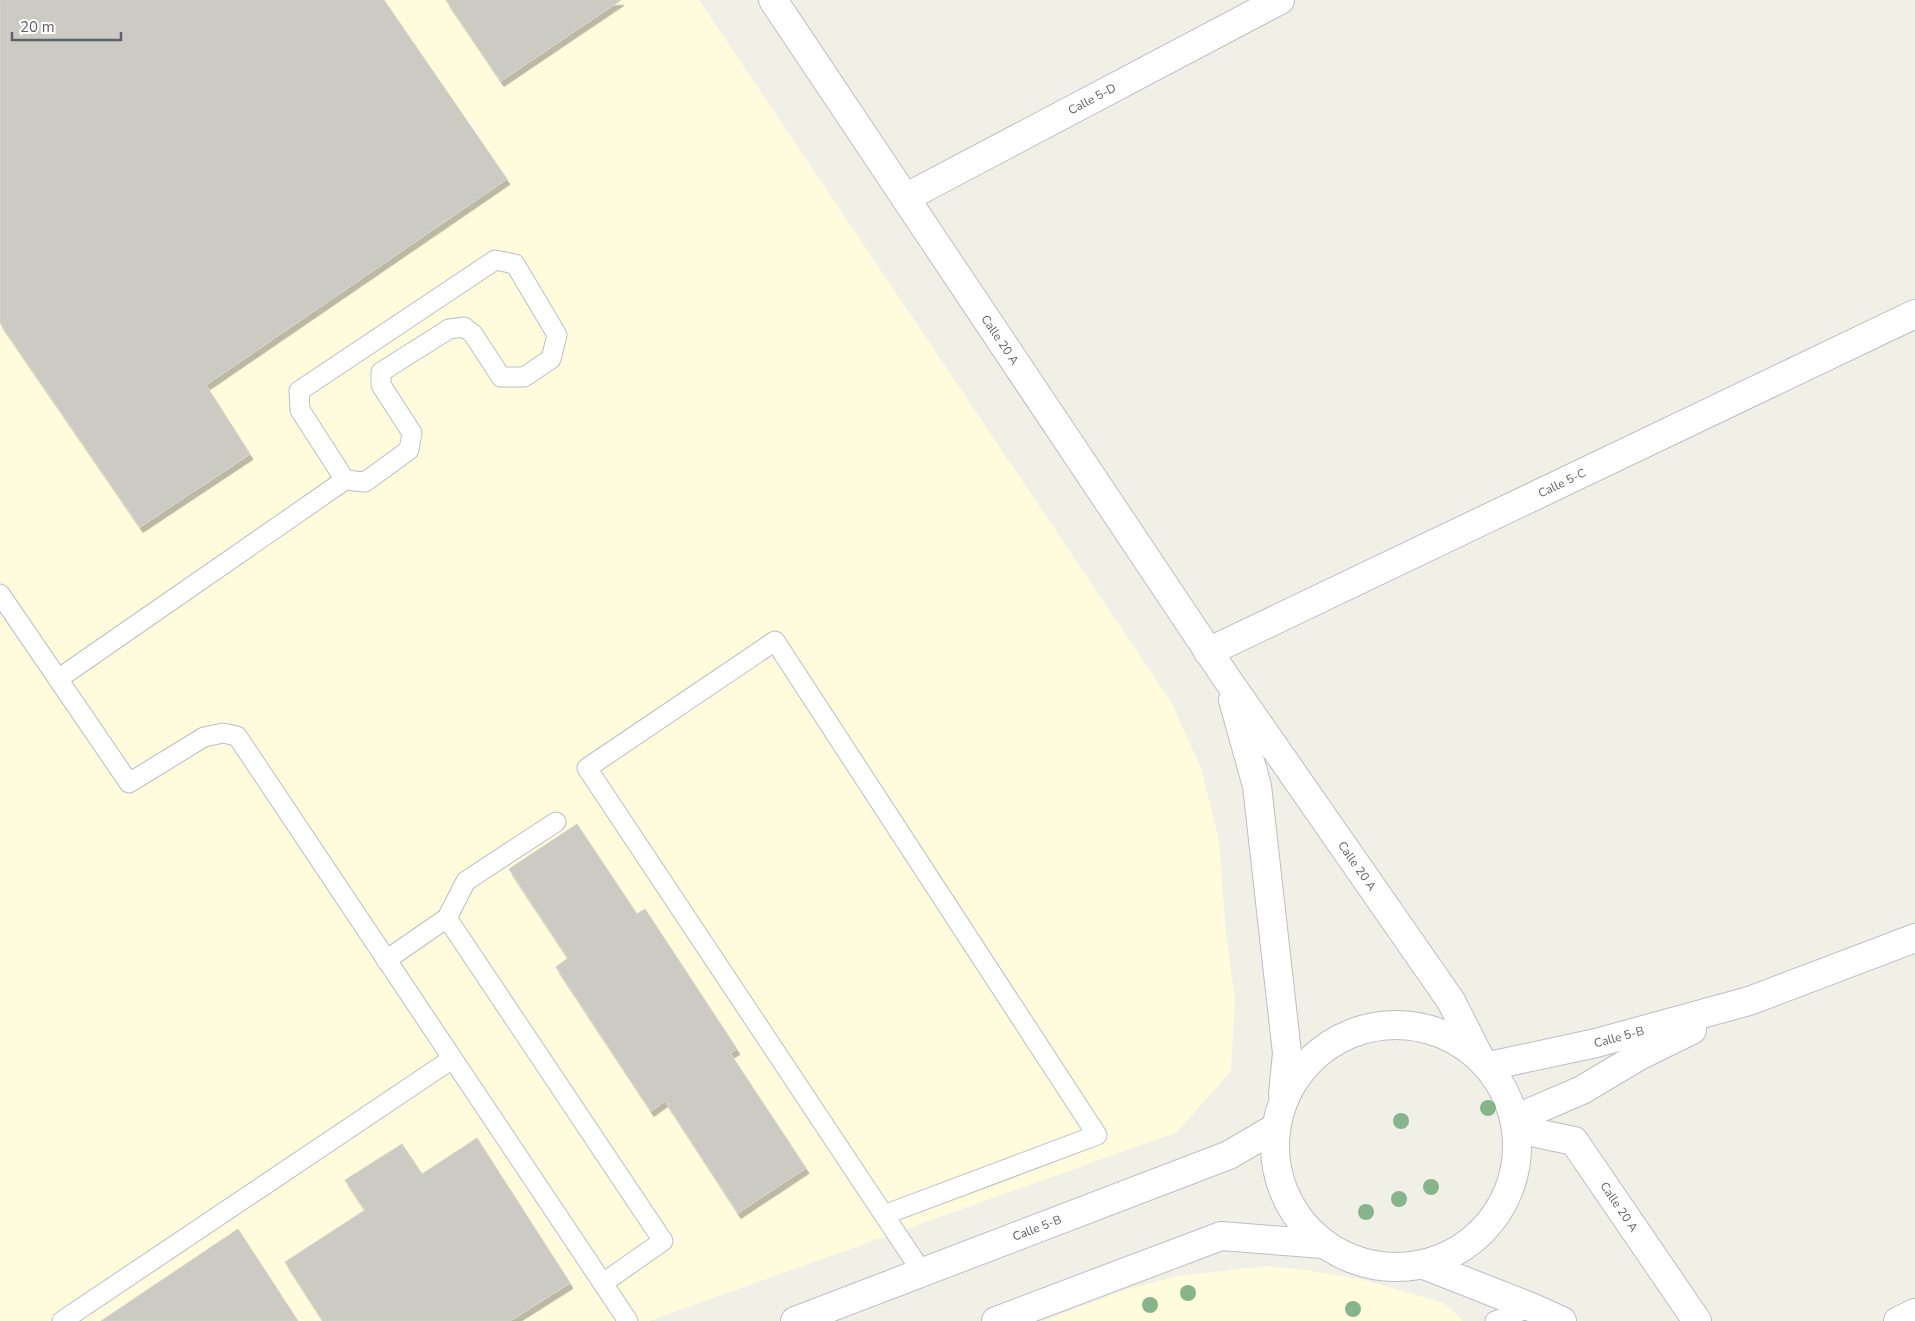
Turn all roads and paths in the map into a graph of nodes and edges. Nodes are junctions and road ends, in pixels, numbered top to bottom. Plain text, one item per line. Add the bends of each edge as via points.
1 (773, 0) edge
2 (1280, 0) edge
3 (905, 198) junction
4 (1915, 314) edge
5 (345, 480) junction
6 (0, 594) edge
7 (1208, 652) junction
8 (58, 679) junction
9 (1227, 679) junction
10 (556, 822) dead end
11 (447, 918) junction
12 (1915, 938) edge
13 (386, 960) junction
14 (1749, 1001) junction
15 (452, 1059) junction
16 (1484, 1061) junction
17 (1283, 1101) junction
18 (1516, 1124) junction
19 (1276, 1128) junction
20 (884, 1216) junction
21 (1322, 1244) junction
22 (1424, 1265) junction
23 (922, 1272) junction
24 (603, 1283) junction
25 (1531, 1307) junction
26 (1915, 1314) edge
27 (62, 1321) edge
28 (628, 1321) edge
29 (795, 1321) edge
30 (996, 1321) edge
31 (1495, 1321) edge
32 (1562, 1321) edge
33 (1697, 1321) edge
34 (1898, 1321) edge

1 - 3 street, Calle 20 A
2 - 3 street, Calle 5-D
3 - 7 street, Calle 20 A
4 - 7 street, Calle 5-C
5 - 5 lane via 300,410 299,391 495,260 515,264 557,335 551,359 524,377 501,377 473,334 464,327 449,329 381,372 381,385 412,433 409,450 364,482
5 - 8 lane
6 - 8 lane
7 - 9 street, Calle 20 A
8 - 13 lane via 129,783 204,737 223,733 237,736
9 - 16 street, Calle 20 A via 1451,1001
9 - 17 street, Calle 20 A via 1258,786 1287,1053
10 - 11 lane via 466,881
11 - 13 lane
11 - 24 lane via 663,1240
12 - 14 street, Calle 5-B
13 - 15 lane
14 - 16 street, Calle 5-B via 1596,1043
14 - 18 street, Calle 5-B
15 - 24 lane
15 - 27 lane
16 - 17 street via 1455,1039 1428,1028 1399,1024 1369,1028 1342,1037 1317,1053 1297,1075
16 - 18 street, Calle 20 A via 1505,1091
17 - 19 street
18 - 22 street, Calle 20 A via 1518,1155 1513,1180 1503,1204 1489,1225 1470,1243
18 - 33 street, Calle 20 A via 1574,1141
19 - 21 street via 1275,1161 1283,1192 1299,1221
19 - 23 street, Calle 5-B via 1229,1155
20 - 20 lane via 587,768 775,641 1097,1135
20 - 23 lane
21 - 22 street via 1353,1260 1388,1268
21 - 30 street via 1221,1236
22 - 25 street
23 - 29 street, Calle 5-B
24 - 28 lane
25 - 31 lane
25 - 32 street
26 - 34 street

